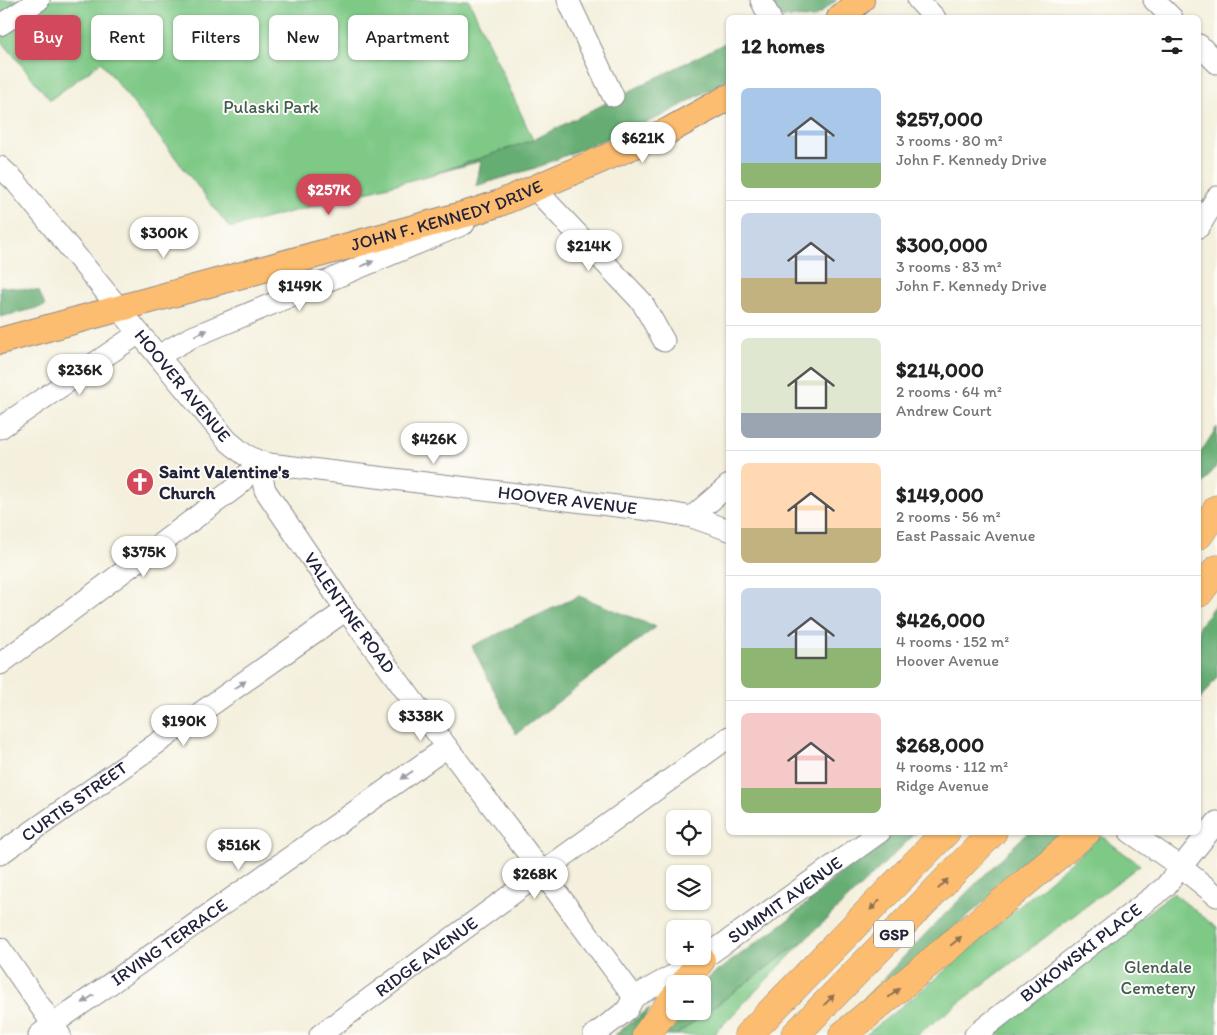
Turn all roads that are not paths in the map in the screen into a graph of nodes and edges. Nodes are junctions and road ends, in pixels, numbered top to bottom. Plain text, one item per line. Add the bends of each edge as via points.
1 (39, 0) edge
2 (568, 0) edge
3 (761, 0) edge
4 (861, 0) edge
5 (918, 0) edge
6 (1154, 0) edge
7 (768, 15) edge
8 (844, 15) edge
9 (932, 15) edge
10 (1169, 15) edge
11 (0, 25) edge
12 (1201, 47) edge
13 (1217, 63) edge
14 (613, 96) dead end
15 (726, 98) edge
16 (0, 162) edge
17 (0, 167) edge
18 (15, 181) junction
19 (534, 188) junction
20 (1217, 197) edge
21 (1201, 224) edge
22 (114, 302) junction
23 (0, 325) edge
24 (139, 333) junction
25 (664, 341) dead end
26 (0, 342) edge
27 (158, 356) junction
28 (0, 428) edge
29 (258, 461) junction
30 (726, 488) edge
31 (1217, 509) edge
32 (692, 517) junction
33 (726, 529) edge
34 (1201, 532) edge
35 (1217, 569) edge
36 (1201, 590) edge
37 (346, 610) junction
38 (0, 664) edge
39 (726, 739) edge
40 (447, 747) junction
41 (1217, 822) edge
42 (876, 835) edge
43 (943, 835) edge
44 (990, 835) edge
45 (1082, 835) edge
46 (1134, 835) edge
47 (0, 854) edge
48 (1181, 867) junction
49 (542, 872) junction
50 (1217, 896) edge
51 (0, 948) edge
52 (711, 953) edge
53 (692, 965) edge
54 (634, 997) junction
55 (666, 1009) edge
56 (51, 1031) edge
57 (320, 1035) edge
58 (594, 1035) edge
59 (646, 1035) edge
60 (748, 1035) edge
61 (795, 1035) edge
62 (843, 1035) edge
63 (975, 1035) edge

1 - 11 street
2 - 14 street
3 - 7 street
4 - 8 main road
5 - 9 street
6 - 10 street
12 - 13 street
15 - 19 main road, JOHN F. KENNEDY DRIVE via 668,131
16 - 18 street
17 - 18 street, HOOVER AVENUE
18 - 22 street, HOOVER AVENUE
19 - 22 main road, JOHN F. KENNEDY DRIVE via 472,212
19 - 25 street via 642,302
27 -> 19 street via 190,338 500,208
20 - 21 street
22 - 23 main road, JOHN F. KENNEDY DRIVE
22 - 24 street, HOOVER AVENUE
22 - 26 main road, JOHN F. KENNEDY DRIVE
24 - 27 street, HOOVER AVENUE
24 - 28 street
27 - 29 street, HOOVER AVENUE via 228,441
29 - 32 street, HOOVER AVENUE via 658,510
29 - 37 street, VALENTINE ROAD via 265,490
29 - 38 street via 239,485
30 - 32 street
31 - 34 highway
32 - 33 street, HOOVER AVENUE
35 - 36 highway
37 - 40 street, VALENTINE ROAD
47 -> 37 street, CURTIS STREET
39 - 49 street, RIDGE AVENUE
40 - 49 street, VALENTINE ROAD
40 -> 56 street, IRVING TERRACE
41 - 48 street, BUKOWSKI PLACE
42 - 52 street, SUMMIT AVENUE
43 -> 60 highway, GSP
61 -> 44 highway, GSP
62 -> 45 highway
46 - 48 street
48 - 50 street
48 - 63 street, BUKOWSKI PLACE via 1153,897
49 - 54 street, VALENTINE ROAD
49 - 57 street, RIDGE AVENUE
51 - 56 street
53 - 54 street, SUMMIT AVENUE
54 - 58 street, SUMMIT AVENUE via 627,1010
55 - 59 highway

